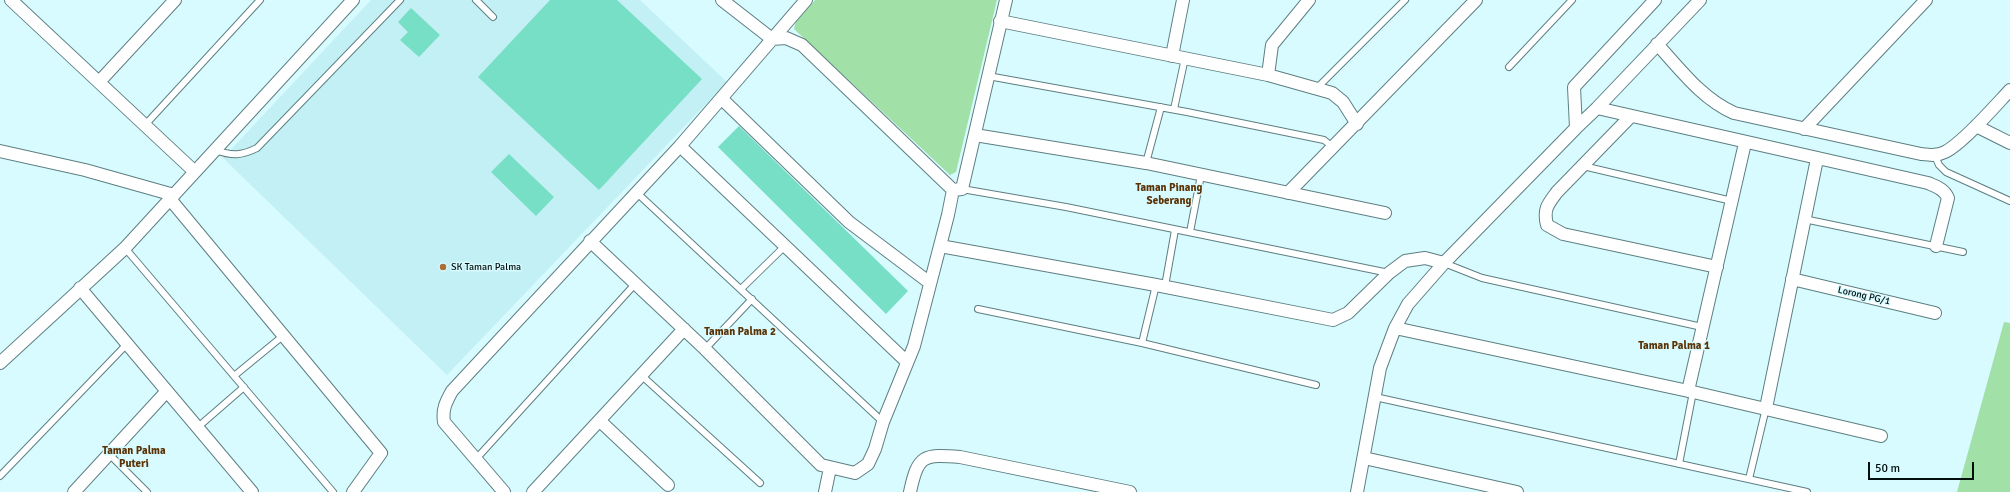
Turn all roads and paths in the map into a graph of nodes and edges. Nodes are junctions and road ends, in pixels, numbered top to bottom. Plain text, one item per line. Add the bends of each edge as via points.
1 (10, 0) edge
2 (175, 0) edge
3 (260, 0) edge
4 (352, 0) edge
5 (400, 0) edge
6 (476, 0) edge
7 (722, 0) edge
8 (806, 0) edge
9 (1006, 0) edge
10 (1183, 0) edge
11 (1309, 0) edge
12 (1405, 0) edge
13 (1476, 0) edge
14 (1572, 0) edge
15 (1655, 0) edge
16 (1700, 0) edge
17 (1926, 0) edge
18 (493, 17) dead end
19 (1000, 22) junction
20 (772, 39) junction
21 (1657, 44) junction
22 (1172, 56) junction
23 (1185, 58) junction
24 (1509, 67) dead end
25 (1268, 75) junction
26 (988, 76) junction
27 (99, 82) junction
28 (1316, 89) junction
29 (2010, 90) edge
30 (722, 99) junction
31 (1161, 107) junction
32 (1597, 108) junction
33 (1174, 109) junction
34 (1630, 117) junction
35 (1357, 124) junction
36 (145, 125) junction
37 (1976, 126) junction
38 (1576, 128) junction
39 (1804, 129) junction
40 (975, 136) junction
41 (1745, 143) junction
42 (2010, 143) edge
43 (680, 146) junction
44 (1334, 148) junction
45 (215, 150) junction
46 (0, 151) edge
47 (1935, 156) junction
48 (1816, 159) junction
49 (1146, 163) junction
50 (1583, 166) junction
51 (195, 172) junction
52 (1201, 175) junction
53 (957, 190) junction
54 (636, 192) junction
55 (1288, 193) junction
56 (172, 197) junction
57 (1732, 201) junction
58 (2010, 201) edge
59 (1385, 213) dead end
60 (1804, 219) junction
61 (1175, 230) junction
62 (1190, 232) junction
63 (590, 241) junction
64 (786, 245) junction
65 (940, 246) junction
66 (1936, 246) junction
67 (125, 248) junction
68 (1963, 252) dead end
69 (1444, 263) junction
70 (1717, 267) junction
71 (1389, 274) junction
72 (1792, 280) junction
73 (930, 283) junction
74 (636, 284) junction
75 (1160, 286) junction
76 (80, 288) junction
77 (741, 290) junction
78 (752, 299) junction
79 (978, 309) dead end
80 (1935, 313) dead end
81 (1702, 326) junction
82 (1395, 328) junction
83 (684, 329) junction
84 (284, 335) junction
85 (1142, 343) junction
86 (127, 344) junction
87 (705, 349) junction
88 (907, 362) junction
89 (0, 363) edge
90 (641, 375) junction
91 (234, 376) junction
92 (1316, 384) dead end
93 (244, 387) junction
94 (167, 391) junction
95 (1691, 391) junction
96 (1375, 397) junction
97 (1766, 408) junction
98 (600, 421) junction
99 (883, 422) junction
100 (198, 427) junction
101 (1881, 436) dead end
102 (109, 454) junction
103 (1364, 458) junction
104 (476, 459) junction
105 (1679, 464) junction
106 (830, 468) junction
107 (0, 476) edge
108 (1749, 479) junction
109 (760, 482) dead end
110 (668, 485) dead end
111 (1482, 489) edge
112 (74, 492) edge
113 (147, 492) edge
114 (252, 492) edge
115 (333, 492) edge
116 (353, 492) edge
117 (504, 492) edge
118 (533, 492) edge
119 (825, 492) edge
120 (910, 492) edge
121 (1130, 492) edge
122 (1357, 492) edge
123 (1517, 492) edge
124 (1807, 492) edge

1 - 27 street
2 - 27 street
3 - 36 lane
4 - 45 street
5 - 45 lane via 257,148 243,155 230,155
6 - 18 lane
7 - 20 street
8 - 20 street
9 - 19 street
10 - 22 street
11 - 25 street via 1272,45
12 - 28 lane
13 - 35 street
14 - 24 lane
15 - 38 street via 1574,87
16 - 21 street
17 - 39 street
19 - 22 street
19 - 26 street
20 - 30 street
20 - 53 street via 786,38 802,45
21 - 32 street
21 - 39 street via 1704,94 1720,107 1734,113
22 - 23 street
23 - 25 street
23 - 33 lane
25 - 28 street
26 - 31 lane
26 - 40 street
27 - 36 street
28 - 35 street via 1332,93 1343,102
29 - 37 street
30 - 43 street
30 - 73 street via 848,222
31 - 33 lane
31 - 49 lane
32 - 34 street
32 - 38 street
33 - 44 lane via 1324,140
34 - 41 street
34 - 50 street
35 - 44 street
36 - 51 street
37 - 42 street
37 - 47 street via 1946,152
38 - 69 street
39 - 47 street
40 - 49 street
40 - 53 street
41 - 48 street
41 - 57 street
43 - 54 street
43 - 64 street
44 - 55 street
45 - 51 street
46 - 56 street via 92,172
47 - 58 lane via 1946,172
48 - 60 street
48 - 66 street via 1940,188 1948,198
49 - 52 street
50 - 57 lane
50 - 70 street via 1547,206 1544,215 1552,229 1563,234
51 - 56 street
52 - 55 street
52 - 62 lane
53 - 61 lane via 1066,207
53 - 65 street
54 - 63 street
54 - 77 lane
55 - 59 street
56 - 67 street
56 - 84 street
57 - 70 street
60 - 66 lane
60 - 72 street
61 - 62 lane
61 - 75 lane
62 - 71 lane
63 - 74 street
63 - 104 street via 452,391 445,403 444,422
64 - 77 lane
64 - 88 street
65 - 73 street
65 - 75 street
66 - 68 lane
67 - 76 street
67 - 91 lane
69 - 71 street via 1425,258 1405,261
69 - 81 lane via 1482,278
69 - 82 street via 1408,304
70 - 81 street
71 - 75 street via 1359,305 1333,320
72 - 80 street, Lorong PG/1
72 - 97 street
73 - 88 street via 914,346
74 - 83 street
74 - 104 lane
75 - 85 lane
76 - 86 street
76 - 89 street
77 - 78 lane
78 - 87 lane
78 - 99 lane
79 - 85 lane
81 - 95 street
82 - 95 street
82 - 96 street via 1380,368
83 - 87 street
83 - 90 street
84 - 91 lane
84 - 116 street via 381,453
85 - 92 lane
86 - 94 street
86 - 107 lane
87 - 106 street via 821,466
88 - 99 street
90 - 98 street
90 - 109 lane
91 - 93 lane
93 - 100 lane
93 - 115 lane
94 - 100 street
94 - 102 street
95 - 97 street
95 - 105 lane
96 - 103 street
96 - 105 lane
97 - 101 street
97 - 108 lane
98 - 110 street
98 - 118 street
99 - 106 street via 868,464 855,473
100 - 114 street
102 - 112 street
102 - 113 lane
103 - 111 street
103 - 122 street
104 - 117 street
105 - 108 lane
106 - 119 street
108 - 124 lane
111 - 123 street
120 - 121 street via 919,464 927,458 939,456 960,457

